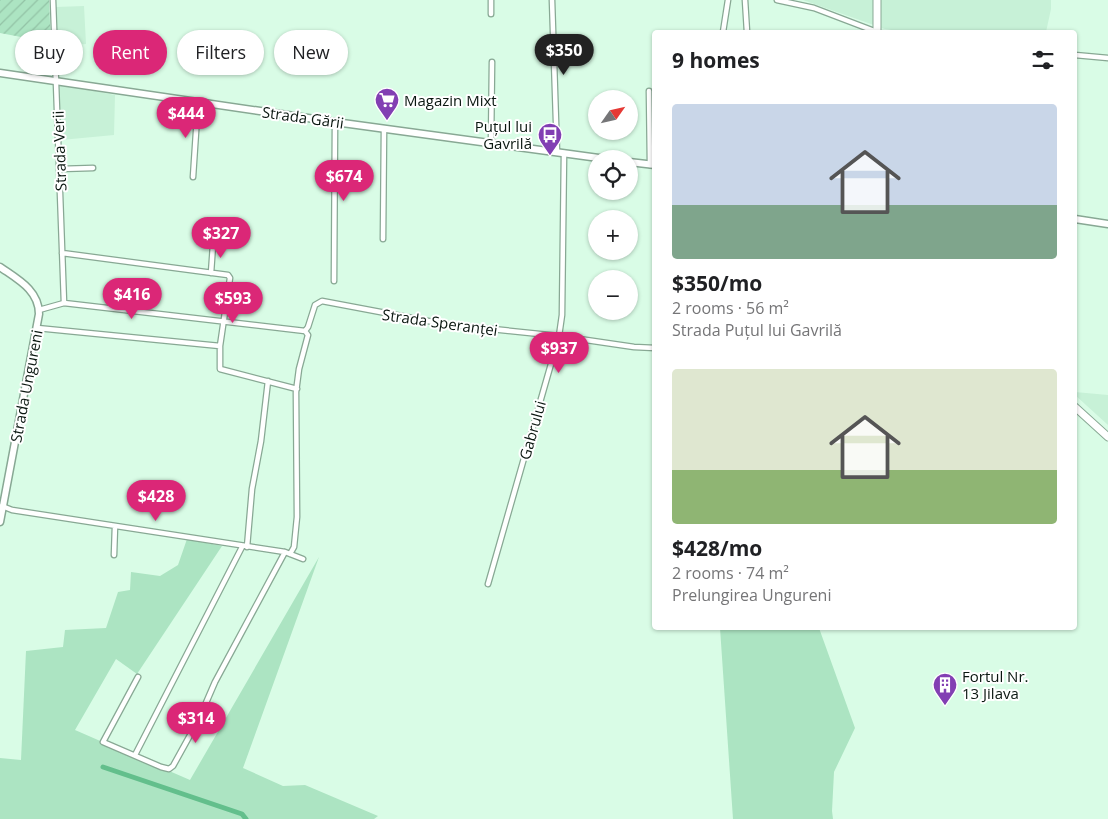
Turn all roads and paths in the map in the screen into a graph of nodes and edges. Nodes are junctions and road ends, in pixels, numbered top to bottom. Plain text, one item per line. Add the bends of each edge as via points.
1 (52, 0) edge
2 (491, 0) edge
3 (552, 0) edge
4 (728, 0) edge
5 (745, 0) edge
6 (778, 0) edge
7 (877, 0) edge
8 (491, 14) dead end
9 (722, 30) edge
10 (747, 30) edge
11 (872, 30) edge
12 (877, 30) edge
13 (1077, 55) edge
14 (1108, 58) edge
15 (492, 62) dead end
16 (0, 72) edge
17 (57, 80) junction
18 (649, 91) dead end
19 (198, 102) junction
20 (336, 122) junction
21 (384, 129) junction
22 (491, 144) junction
23 (560, 153) junction
24 (588, 157) edge
25 (638, 163) edge
26 (652, 165) edge
27 (93, 168) dead end
28 (60, 169) junction
29 (193, 177) dead end
30 (1077, 219) edge
31 (1108, 224) edge
32 (382, 238) dead end
33 (213, 245) dead end
34 (62, 253) junction
35 (0, 267) edge
36 (211, 273) junction
37 (334, 281) dead end
38 (64, 303) junction
39 (39, 310) junction
40 (224, 320) junction
41 (37, 328) junction
42 (306, 333) junction
43 (559, 336) junction
44 (220, 346) junction
45 (652, 348) edge
46 (268, 381) junction
47 (296, 389) junction
48 (1077, 409) edge
49 (1108, 436) edge
50 (2, 506) junction
51 (0, 522) edge
52 (115, 526) junction
53 (245, 547) junction
54 (287, 553) junction
55 (114, 556) dead end
56 (303, 559) dead end
57 (488, 584) dead end
58 (138, 677) dead end
59 (135, 755) junction

1 - 17 street, Strada Verii
2 - 8 street
3 - 23 street, Gabrului
4 - 9 street
5 - 10 street
6 - 11 street via 814,8
7 - 12 main road
13 - 14 street
15 - 22 street
16 - 17 main road, Strada Gării
17 - 19 main road, Strada Gării
17 - 28 street, Strada Verii
18 - 26 street
19 - 20 main road, Strada Gării
19 - 29 street
20 - 21 main road, Strada Gării
20 - 37 street
21 - 22 main road, Strada Gării
21 - 32 street
22 - 23 main road, Strada Gării
23 - 24 main road, Strada Gării
23 - 43 street, Gabrului via 562,315
25 - 26 main road
27 - 28 street
28 - 34 street, Strada Verii
30 - 31 main road
33 - 36 street
34 - 36 street
34 - 38 street, Strada Verii
35 - 39 main road, Strada Ungureni via 31,291
36 - 40 street via 230,278
38 - 39 street
38 - 40 street
39 - 41 main road, Strada Ungureni
40 - 42 street
40 - 44 street
41 - 44 street
41 - 50 main road, Strada Ungureni
42 - 43 street, Strada Speranței via 315,305 322,301 444,324
42 - 47 street, Strada Speranței
43 - 45 street, Strada Speranței
43 - 57 street, Gabrului
44 - 46 street via 220,369
46 - 47 street
46 - 53 street
47 - 54 street, Strada Speranței via 297,517 294,547
48 - 49 main road
50 - 51 main road, Strada Ungureni
50 - 52 street
52 - 53 street
52 - 55 street
53 - 54 street
53 - 59 street
54 - 56 street
54 - 59 street, Strada Speranței via 215,682 173,766 169,769 160,767
58 - 59 street via 103,742

